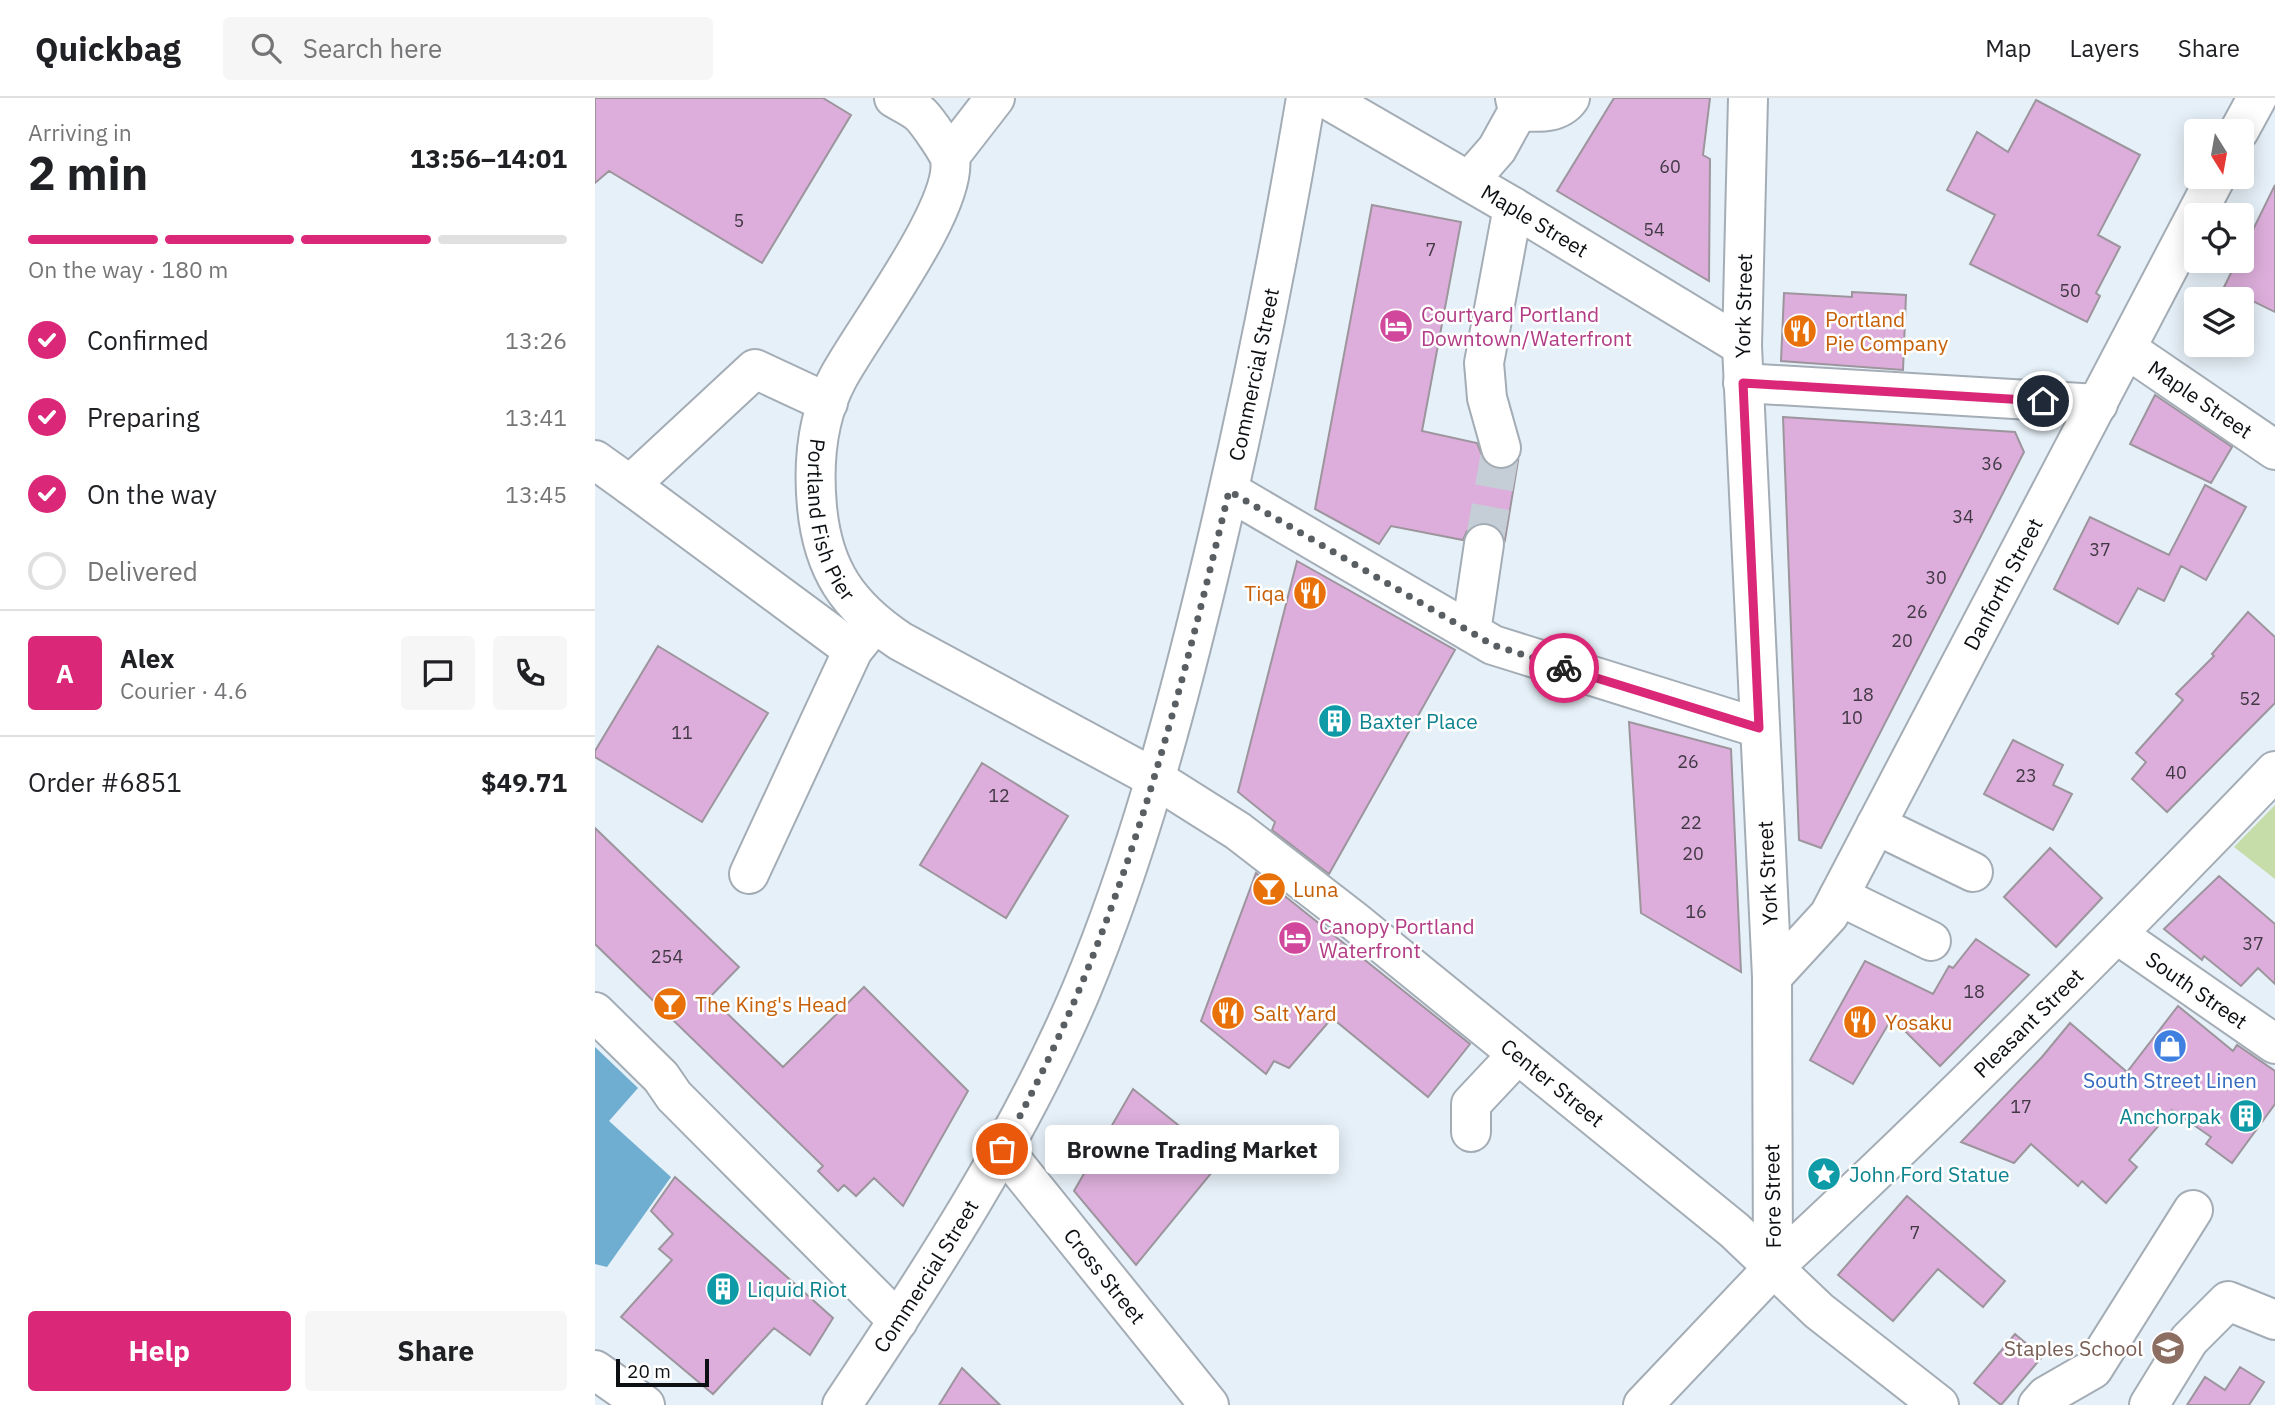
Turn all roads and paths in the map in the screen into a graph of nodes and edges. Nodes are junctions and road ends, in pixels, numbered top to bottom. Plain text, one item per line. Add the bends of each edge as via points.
1 (894, 98) edge
2 (995, 98) edge
3 (1306, 98) edge
4 (1325, 98) edge
5 (1570, 98) edge
6 (1748, 98) edge
7 (2256, 98) edge
8 (1517, 104) edge
9 (2245, 119) edge
10 (950, 156) junction
11 (1469, 181) junction
12 (2210, 189) edge
13 (1513, 207) junction
14 (2127, 349) junction
15 (1743, 364) junction
16 (828, 403) junction
17 (2098, 404) junction
18 (1501, 448) tunnel mouth
19 (2275, 450) edge
20 (595, 460) edge
21 (630, 485) junction
22 (1229, 491) junction
23 (1484, 544) tunnel mouth
24 (1471, 632) junction
25 (863, 637) junction
26 (1759, 728) junction
27 (2275, 771) edge
28 (1154, 778) junction
29 (1876, 825) junction
30 (1973, 872) dead end
31 (749, 874) dead end
32 (1839, 896) junction
33 (2118, 934) junction
34 (1931, 941) dead end
35 (1772, 977) junction
36 (595, 1012) edge
37 (2275, 1044) edge
38 (1002, 1149) junction
39 (2193, 1210) dead end
40 (1773, 1268) junction
41 (2275, 1320) edge
42 (898, 1321) junction
43 (595, 1370) edge
44 (645, 1405) edge
45 (842, 1405) edge
46 (1209, 1405) edge
47 (1643, 1405) edge
48 (1939, 1405) edge
49 (2038, 1405) edge
50 (2149, 1405) edge

1 - 10 street via 920,114
2 - 10 street
3 - 22 street, Commercial Street via 1276,272
4 - 11 street, Maple Street
5 - 8 street via 1564,107 1543,113
6 - 15 street, York Street
7 - 9 street
8 - 11 street via 1497,149
10 - 16 street, Portland Fish Pier via 950,181 919,247 837,380
11 - 13 street, Maple Street
12 - 14 street, Danforth Street
13 - 15 street, Maple Street
13 - 18 street via 1484,363 1487,398
14 - 17 street, Danforth Street
14 - 19 street, Maple Street
15 - 17 street, Maple Street
15 - 26 street, York Street
16 - 21 street via 755,369
16 - 25 street, Portland Fish Pier via 817,447 818,522 828,560
17 - 29 street, Danforth Street
20 - 21 street
21 - 25 street
22 - 24 street
22 - 28 street, Commercial Street via 1185,677
23 - 24 street
24 - 26 street via 1493,645
25 - 28 street, Portland Fish Pier via 899,641
25 - 31 street
26 - 35 street, York Street
27 - 33 street, Pleasant Street
28 - 38 street, Commercial Street via 1125,874 1081,990
28 - 40 street, Center Street via 1238,831 1353,920 1734,1230
29 - 30 street
29 - 32 street, Danforth Street
32 - 34 street
32 - 35 street, Danforth Street via 1829,915
33 - 37 street, South Street
33 - 40 street, Pleasant Street
35 - 40 street, Fore Street
36 - 42 street
38 - 42 street, Commercial Street
38 - 46 street, Cross Street
39 - 49 street via 2093,1369
40 - 47 street, Fore Street
40 - 48 street, Center Street via 1819,1311
41 - 50 street via 2228,1301 2189,1340
42 - 45 street, Commercial Street
43 - 44 street

